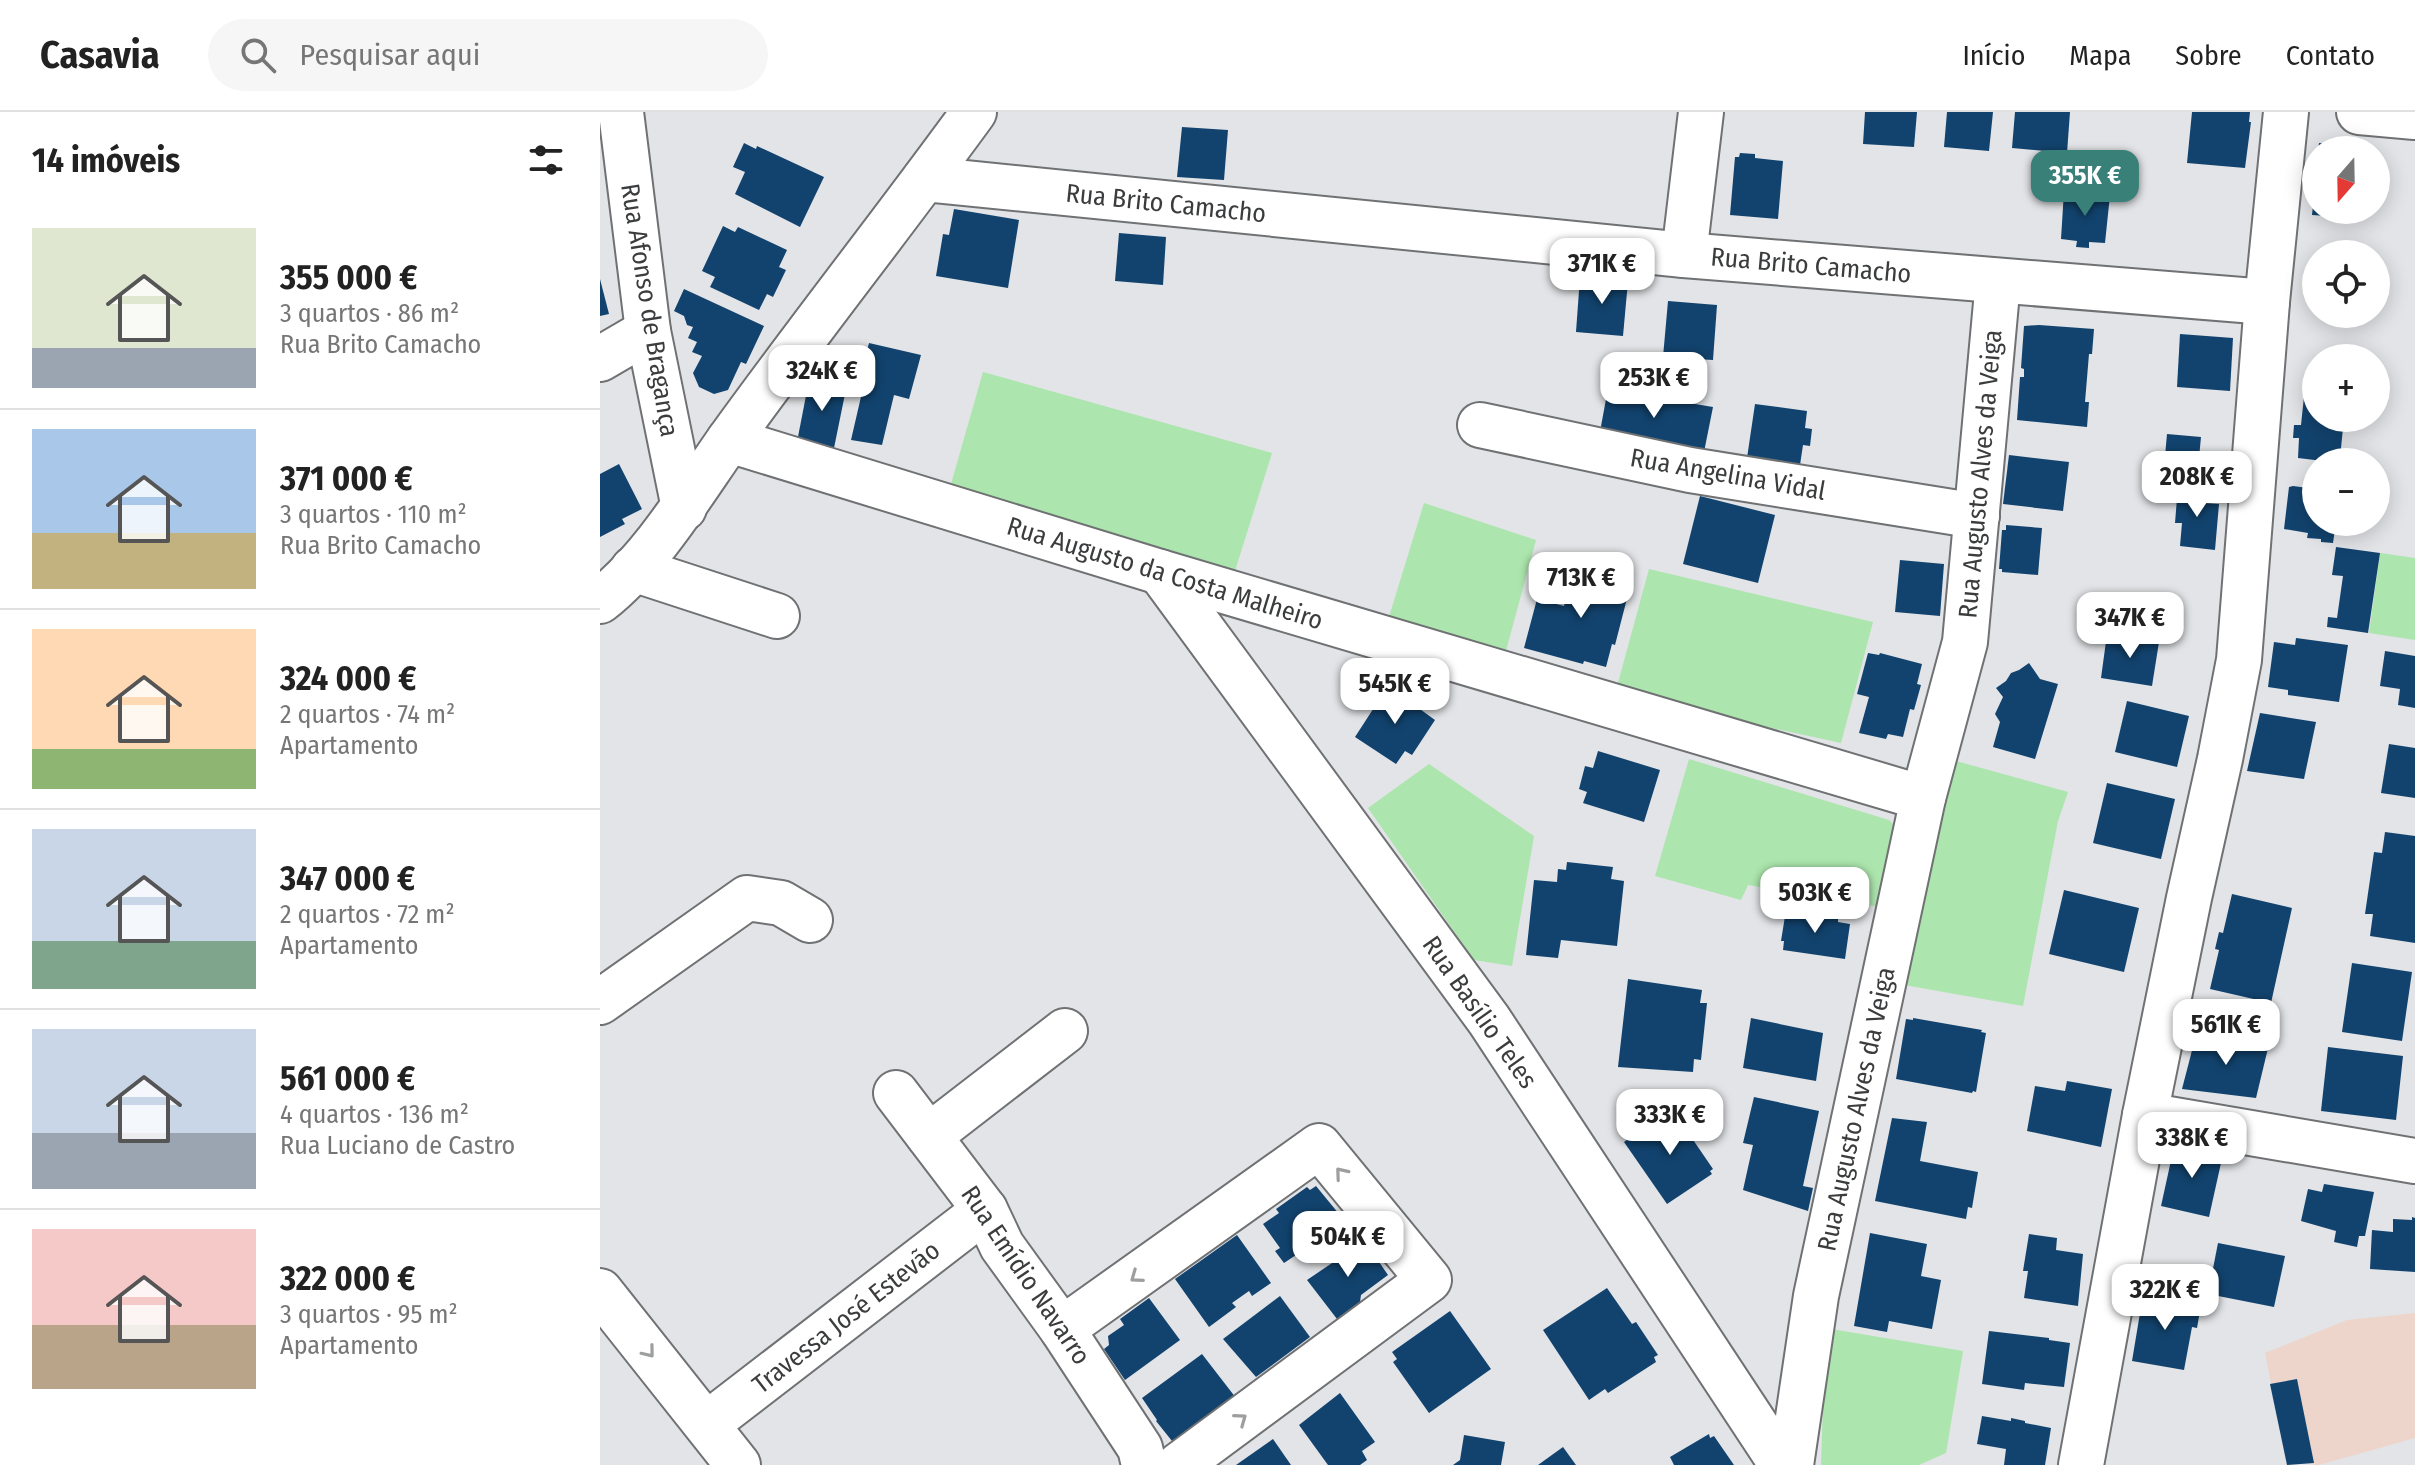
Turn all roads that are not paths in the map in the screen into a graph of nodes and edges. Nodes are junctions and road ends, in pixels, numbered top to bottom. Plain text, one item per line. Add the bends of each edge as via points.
1 (621, 112) edge
2 (974, 112) edge
3 (1701, 112) edge
4 (2286, 112) edge
5 (2359, 112) edge
6 (2415, 117) edge
7 (925, 179) junction
8 (1684, 255) junction
9 (1998, 281) junction
10 (2267, 302) junction
11 (648, 331) junction
12 (600, 359) edge
13 (1480, 425) dead end
14 (729, 440) junction
15 (684, 508) junction
16 (1977, 516) junction
17 (633, 569) junction
18 (1160, 572) junction
19 (600, 601) edge
20 (777, 616) dead end
21 (1923, 798) junction
22 (810, 920) dead end
23 (600, 1002) edge
24 (1065, 1031) dead end
25 (896, 1093) dead end
26 (2145, 1115) junction
27 (929, 1136) junction
28 (2415, 1161) edge
29 (985, 1210) junction
30 (600, 1291) edge
31 (1062, 1329) junction
32 (707, 1424) junction
33 (738, 1465) edge
34 (1144, 1465) edge
35 (1179, 1465) edge
36 (1782, 1465) edge
37 (1791, 1465) edge
38 (2081, 1465) edge

1 - 11 street, Rua Afonso de Bragança
2 - 7 street
3 - 8 street
4 - 10 street
5 - 6 street
7 - 8 street, Rua Brito Camacho
7 - 14 street
8 - 9 street, Rua Brito Camacho
9 - 10 street, Rua Brito Camacho
9 - 16 street, Rua Augusto Alves da Veiga
10 - 26 street via 2239,660
11 - 12 street
11 - 15 street, Rua Afonso de Bragança
13 - 16 street, Rua Angelina Vidal via 1690,470
14 - 15 street
14 - 18 street, Rua Augusto da Costa Malheiro
15 - 17 street
16 - 21 street, Rua Augusto Alves da Veiga via 1965,642
17 - 19 street
17 - 20 street
18 - 21 street, Rua Augusto da Costa Malheiro
18 - 36 street, Rua Basílio Teles via 1489,1020
21 - 37 street, Rua Augusto Alves da Veiga via 1816,1296
22 - 23 street via 781,903 747,898
24 - 27 street
25 - 27 street, Rua Emídio Navarro
26 - 28 street
26 - 38 street
27 - 29 street, Rua Emídio Navarro
29 - 31 street, Rua Emídio Navarro via 1002,1246
29 - 32 street, Travessa José Estevão
30 -> 32 street
31 - 34 street, Rua Emídio Navarro via 1140,1448
35 -> 31 street via 1429,1280 1319,1146
32 - 33 street

